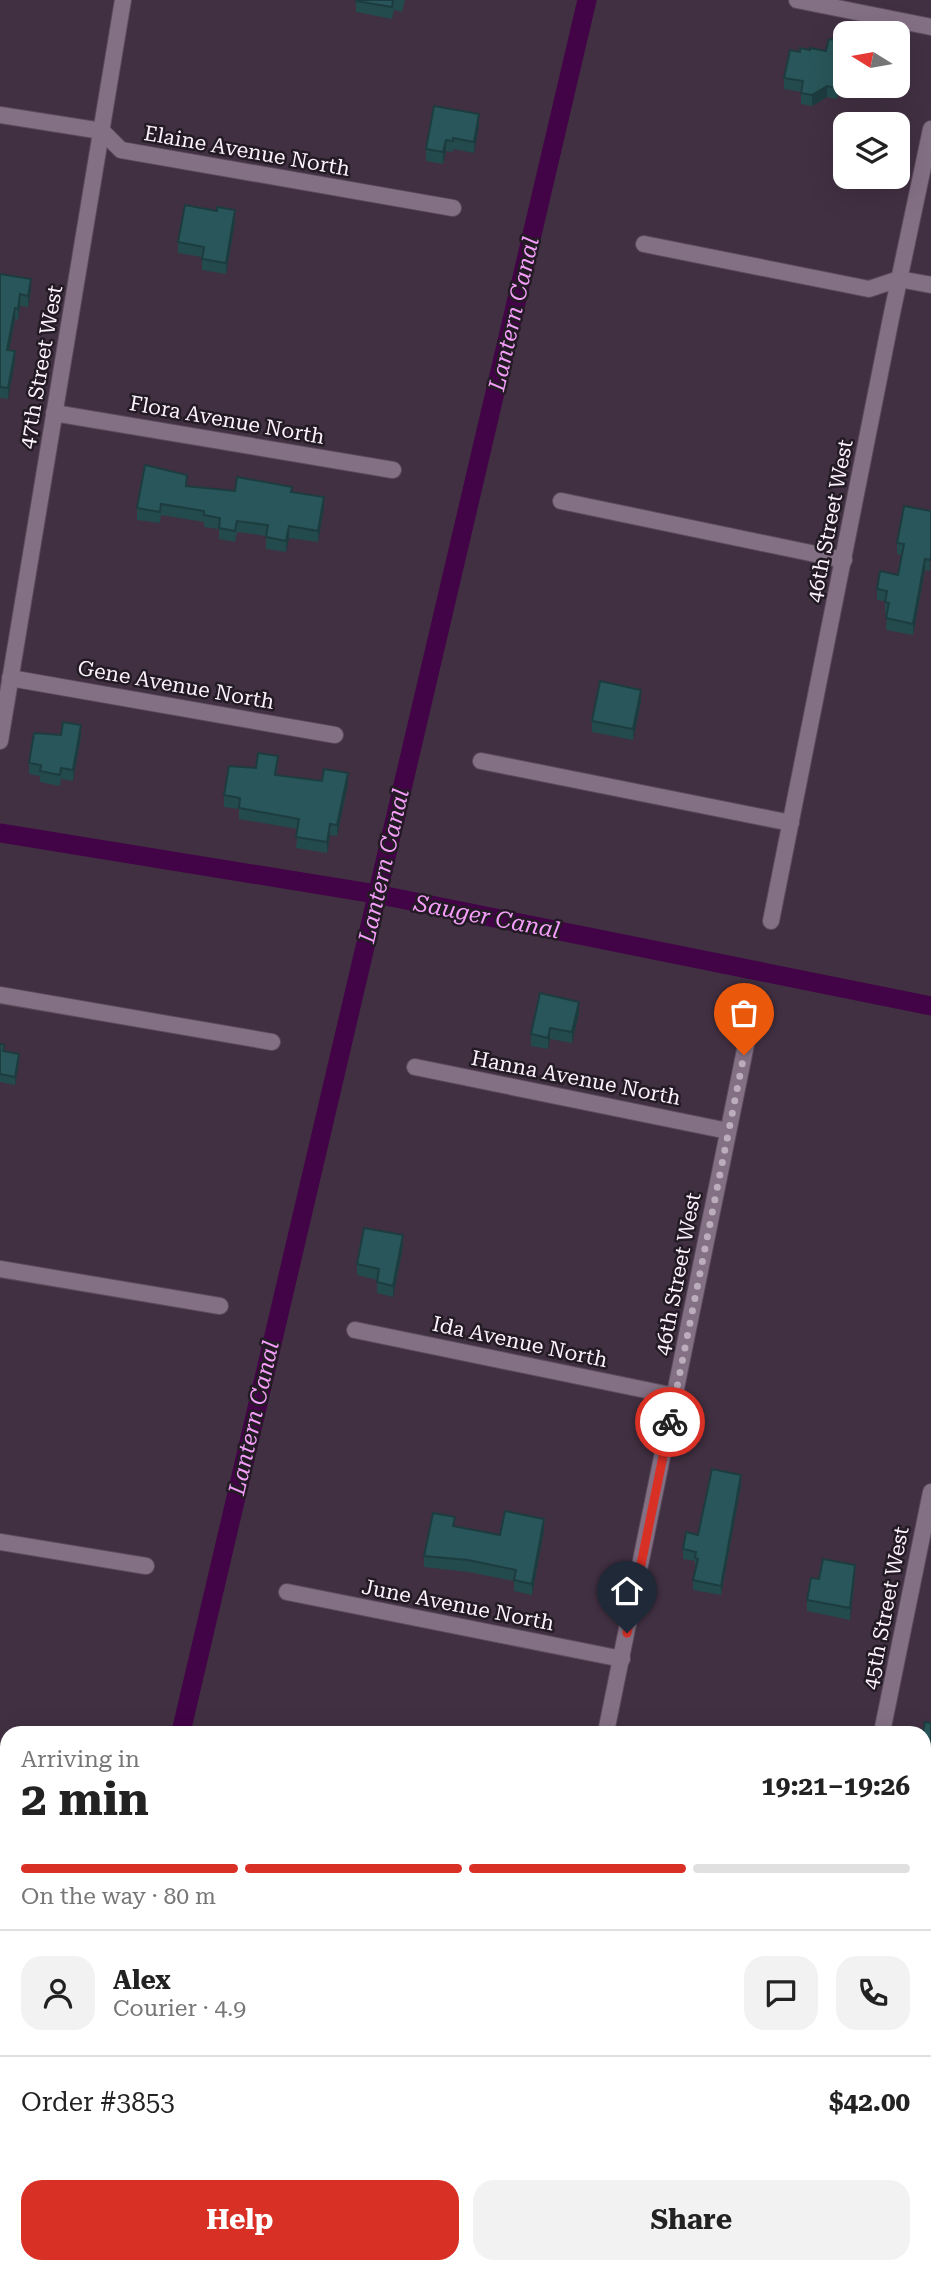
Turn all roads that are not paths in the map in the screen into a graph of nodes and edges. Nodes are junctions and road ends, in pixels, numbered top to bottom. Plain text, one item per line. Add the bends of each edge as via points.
1 (123, 0) edge
2 (797, 0) edge
3 (931, 27) edge
4 (0, 115) edge
5 (931, 129) edge
6 (102, 131) junction
7 (453, 208) dead end
8 (644, 244) dead end
9 (899, 279) junction
10 (931, 285) edge
11 (54, 413) junction
12 (393, 470) dead end
13 (561, 501) dead end
14 (844, 560) junction
15 (10, 678) junction
16 (335, 734) dead end
17 (0, 741) edge
18 (481, 761) dead end
19 (791, 823) junction
20 (771, 920) dead end
21 (0, 995) edge
22 (749, 1030) dead end
23 (272, 1042) dead end
24 (415, 1067) dead end
25 (729, 1131) junction
26 (0, 1269) edge
27 (220, 1306) dead end
28 (355, 1330) dead end
29 (675, 1396) junction
30 (931, 1492) edge
31 (0, 1542) edge
32 (146, 1566) dead end
33 (287, 1592) dead end
34 (622, 1659) junction
35 (607, 1726) edge
36 (883, 1726) edge

1 - 6 street, 47th Street West
2 - 3 street
4 - 6 street, Elaine Avenue North
5 - 9 street, 46th Street West
6 - 7 street, Elaine Avenue North via 121,150
6 - 11 street, 47th Street West
8 - 9 street via 869,289
9 - 10 street
9 - 14 street, 46th Street West
11 - 12 street, Flora Avenue North
11 - 15 street, 47th Street West
13 - 14 street
14 - 19 street, 46th Street West
15 - 16 street, Gene Avenue North
15 - 17 street, 47th Street West
18 - 19 street
19 - 20 street, 46th Street West
21 - 23 street
22 - 25 street, 46th Street West
24 - 25 street, Hanna Avenue North
25 - 29 street, 46th Street West
26 - 27 street
28 - 29 street, Ida Avenue North
29 - 34 street, 46th Street West
30 - 36 street, 45th Street West
31 - 32 street
33 - 34 street, June Avenue North
34 - 35 street, 46th Street West

